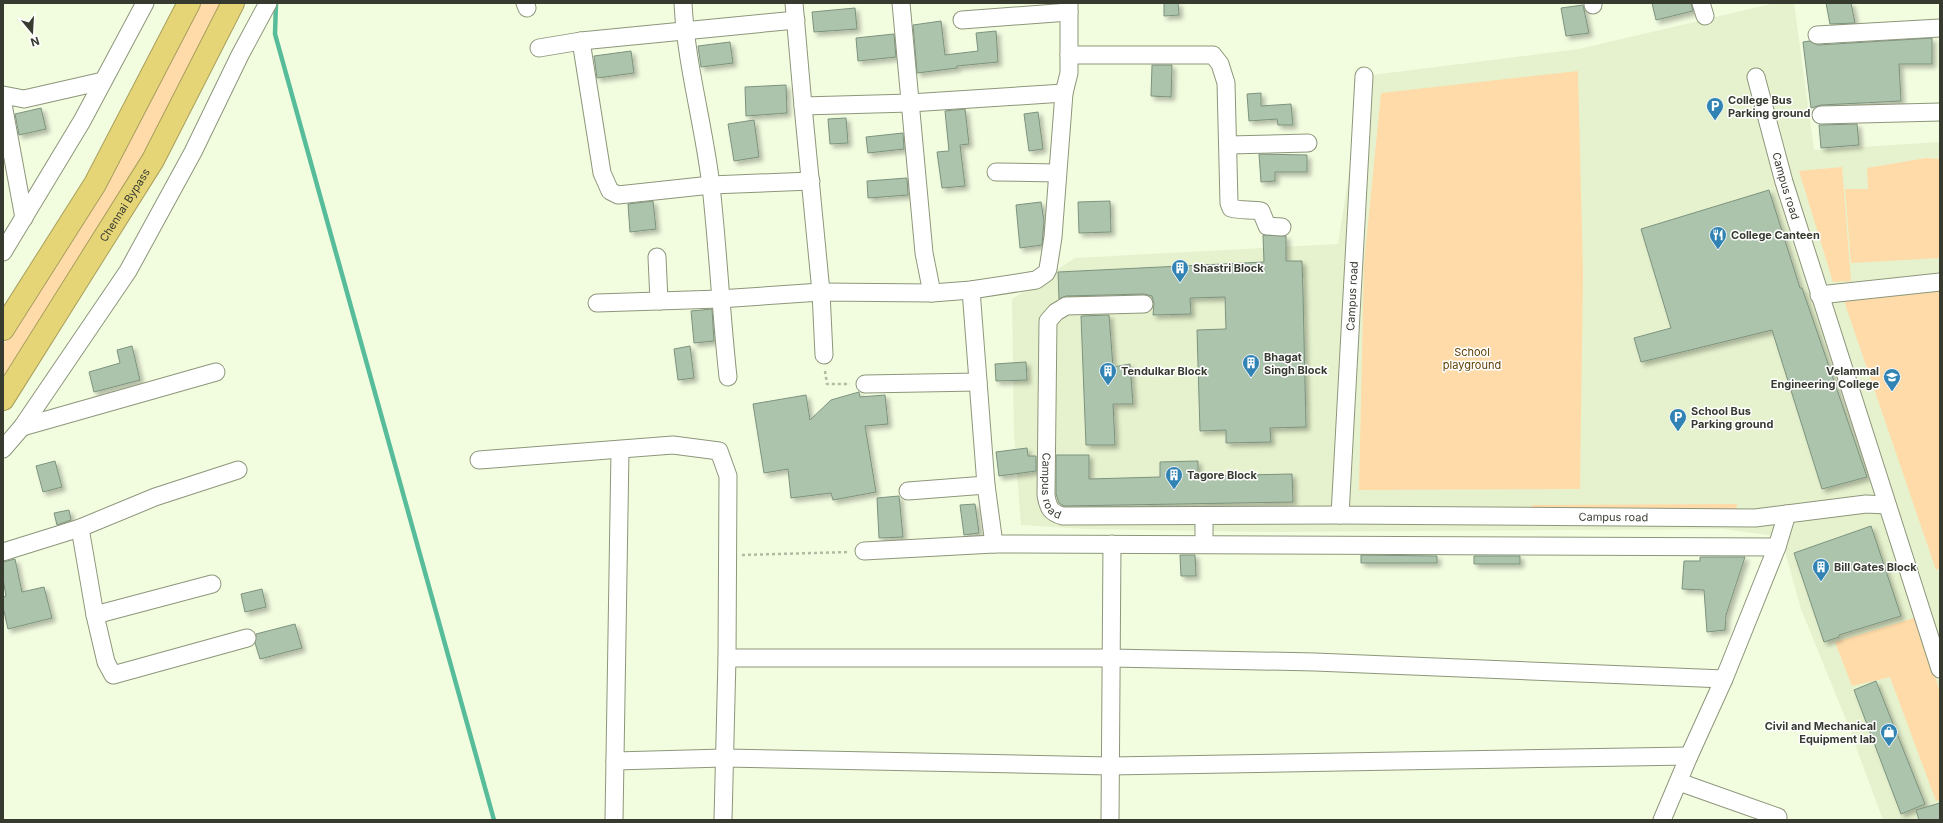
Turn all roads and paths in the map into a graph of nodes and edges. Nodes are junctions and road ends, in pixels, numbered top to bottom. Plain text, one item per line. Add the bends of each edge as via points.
1 (145, 3) edge
2 (189, 3) edge
3 (232, 3) edge
4 (268, 3) edge
5 (684, 3) edge
6 (794, 3) edge
7 (901, 3) edge
8 (1069, 7) edge
9 (796, 20) junction
10 (962, 20) dead end
11 (1940, 28) edge
12 (684, 30) junction
13 (1817, 35) dead end
14 (581, 41) junction
15 (539, 48) dead end
16 (1069, 56) junction
17 (1364, 76) dead end
18 (1756, 77) dead end
19 (103, 82) junction
20 (1064, 93) junction
21 (3, 95) edge
22 (910, 103) junction
23 (3, 104) edge
24 (803, 106) junction
25 (1940, 112) edge
26 (1821, 115) dead end
27 (1308, 143) dead end
28 (1228, 145) junction
29 (996, 172) dead end
30 (1057, 173) junction
31 (811, 181) junction
32 (711, 185) junction
33 (24, 218) junction
34 (1282, 227) dead end
35 (3, 252) edge
36 (657, 257) dead end
37 (1940, 282) edge
38 (971, 290) junction
39 (820, 292) junction
40 (932, 293) junction
41 (1819, 295) junction
42 (719, 299) junction
43 (659, 301) junction
44 (597, 303) dead end
45 (1144, 304) dead end
46 (3, 329) edge
47 (824, 355) dead end
48 (216, 372) dead end
49 (728, 377) dead end
50 (978, 382) junction
51 (827, 384) dead end
52 (865, 384) joint
53 (3, 399) edge
54 (22, 427) junction
55 (3, 449) edge
56 (620, 450) junction
57 (479, 460) dead end
58 (238, 470) dead end
59 (986, 485) junction
60 (908, 491) dead end
61 (1887, 505) junction
62 (1787, 514) junction
63 (1340, 515) junction
64 (1204, 516) junction
65 (80, 528) junction
66 (994, 544) junction
67 (1112, 544) junction
68 (1204, 544) junction
69 (1778, 547) junction
70 (864, 551) joint
71 (3, 552) edge
72 (728, 556) junction
73 (212, 584) dead end
74 (95, 615) junction
75 (247, 638) dead end
76 (727, 658) junction
77 (1111, 658) junction
78 (1940, 669) edge
79 (1724, 679) junction
80 (1689, 756) junction
81 (724, 758) junction
82 (615, 761) junction
83 (1110, 766) junction
84 (1679, 782) junction
85 (1778, 817) dead end
86 (614, 820) edge
87 (723, 820) edge
88 (1110, 820) edge
89 (1662, 820) edge

1 - 19 street
2 - 46 highway via 95,184
3 - 53 highway, Chennai Bypass via 153,160
4 - 54 street via 128,271
5 - 12 street
6 - 9 street
7 - 22 street
8 - 10 street
8 - 16 street
9 - 12 street
9 - 24 street
11 - 13 street
12 - 14 street
12 - 32 street
14 - 15 street
14 - 32 street via 602,173 610,191 618,195
16 - 20 street via 1069,73
16 - 28 street via 1213,55 1220,64 1226,83
17 - 63 street, Campus road
18 - 41 street, Campus road via 1784,182
19 - 21 street via 24,99
19 - 33 street
20 - 22 street
20 - 30 street
22 - 24 street
22 - 40 street via 924,254
23 - 33 street
24 - 31 street
25 - 26 street
27 - 28 street
28 - 34 street via 1231,208 1254,209 1261,212 1267,226
29 - 30 street
30 - 38 street via 1053,237 1046,273 1036,280
31 - 32 street
31 - 39 street
32 - 42 street
33 - 35 street
36 - 43 street
37 - 41 street
38 - 40 street
38 - 50 street
39 - 40 street
39 - 42 street
39 - 47 street
41 - 61 street, Campus road
42 - 43 street
42 - 49 street
43 - 44 street
45 - 64 street, Campus road via 1066,306 1048,321 1048,507 1055,514 1063,516
48 - 54 street
50 - 52 street
50 - 59 street
51 - 52 path
54 - 55 street
56 - 57 street
56 - 72 street via 673,445 719,451 728,476
56 - 82 street
58 - 65 street via 155,497
59 - 60 street
59 - 66 street
61 - 62 street, Campus road via 1866,504
61 - 78 street, Campus road
62 - 63 street, Campus road via 1755,518
62 - 69 street
63 - 64 street, Campus road
64 - 68 street
65 - 71 street
65 - 74 street
66 - 67 street
66 - 70 street
67 - 68 street
67 - 77 street
68 - 69 street
69 - 79 street
70 - 72 path
72 - 76 street
73 - 74 street
74 - 75 street via 106,662 113,675
76 - 77 street
76 - 81 street
77 - 79 street via 1315,662
77 - 83 street
79 - 80 street
80 - 83 street
80 - 84 street
81 - 82 street
81 - 83 street
81 - 87 street
82 - 86 street
83 - 88 street
84 - 85 street
84 - 89 street

